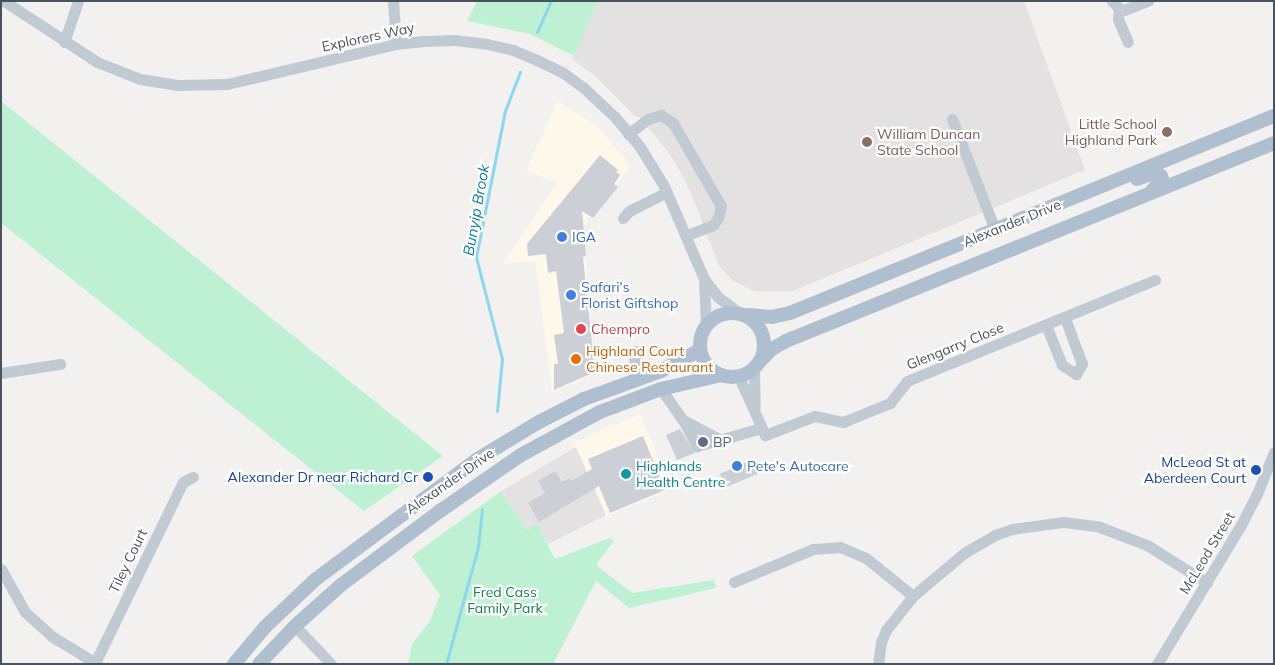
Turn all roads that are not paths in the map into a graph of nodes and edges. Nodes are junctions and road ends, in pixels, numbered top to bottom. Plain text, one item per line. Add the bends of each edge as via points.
1 (4, 1) edge
2 (78, 1) edge
3 (393, 1) edge
4 (1148, 1) edge
5 (1116, 5) edge
6 (64, 42) junction
7 (1128, 42) dead end
8 (396, 44) junction
9 (1274, 116) edge
10 (952, 119) dead end
11 (628, 134) junction
12 (1274, 143) edge
13 (1092, 189) junction
14 (667, 192) junction
15 (1151, 192) junction
16 (623, 218) dead end
17 (995, 230) junction
18 (687, 235) junction
19 (704, 279) junction
20 (1155, 280) dead end
21 (743, 314) junction
22 (1065, 318) junction
23 (1046, 325) junction
24 (706, 326) junction
25 (700, 350) junction
26 (636, 351) dead end
27 (60, 364) dead end
28 (757, 365) junction
29 (1, 373) edge
30 (721, 375) junction
31 (738, 377) junction
32 (640, 379) junction
33 (661, 389) junction
34 (755, 412) junction
35 (683, 420) junction
36 (762, 428) junction
37 (721, 440) junction
38 (1274, 452) edge
39 (193, 477) dead end
40 (1, 569) edge
41 (734, 582) dead end
42 (1207, 583) junction
43 (913, 596) junction
44 (295, 626) junction
45 (96, 663) edge
46 (234, 664) edge
47 (260, 664) edge
48 (331, 664) edge
49 (878, 664) edge
50 (1157, 664) edge

1 - 6 street, Explorers Way
2 - 6 street
3 - 8 street
4 - 5 street via 1124,10
5 - 7 street
6 - 8 street, Explorers Way via 127,75 152,82 192,86 227,84
8 - 11 street, Explorers Way via 455,40 514,50 550,66 578,84 598,99
9 - 13 main road, Alexander Drive
10 - 17 street
11 - 14 street, Explorers Way via 650,162
11 - 18 street via 648,119 661,115 673,123 702,172 721,206 713,225
12 - 15 main road, Alexander Drive
13 - 15 main road via 1122,185 1157,174 1162,180
13 - 17 main road, Alexander Drive
14 - 16 street via 629,211
14 - 18 street, Explorers Way
15 - 28 main road, Alexander Drive via 786,341 772,349
17 - 21 main road, Alexander Drive via 790,313 772,317
18 - 19 street, Explorers Way
19 - 21 street, Explorers Way via 718,297
19 - 24 street, Explorers Way
20 - 22 street, Glengarry Close
21 - 24 main road via 724,313
21 - 28 main road via 758,323 762,333 764,351
22 - 23 street, Glengarry Close
22 - 23 street via 1082,364 1076,374 1062,365
23 - 36 street, Glengarry Close via 907,381 890,403 843,422 816,416 765,435
24 - 25 main road via 701,335
25 - 30 main road via 707,366
25 - 32 main road, Alexander Drive
26 - 32 street via 634,358
27 - 29 street
28 - 31 main road
28 - 34 street
30 - 31 main road
30 - 33 main road, Alexander Drive
31 - 34 street
32 - 46 main road, Alexander Drive via 584,399 476,460 316,579 265,627
33 - 35 street
33 - 44 main road, Alexander Drive via 600,412 502,467 341,585
34 - 36 street
35 - 37 street
35 - 37 street via 697,446
36 - 37 street
38 - 42 street, McLeod Street via 1257,494
39 - 45 street, Tiley Court via 183,482
40 - 45 street via 25,612 53,637
41 - 43 street via 813,549 840,547 866,558
42 - 43 street via 1147,545 1124,535 1096,526 1063,522 1030,525 995,535 964,553
42 - 50 street, McLeod Street
43 - 49 street via 886,630
44 - 47 main road, Alexander Drive
44 - 48 street

